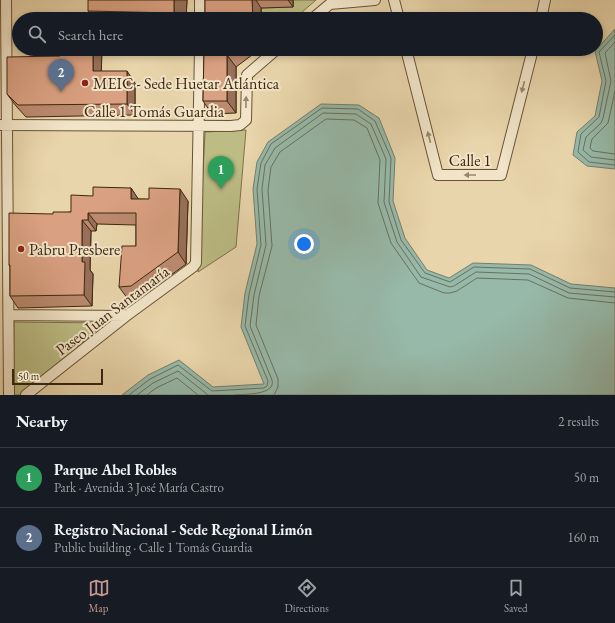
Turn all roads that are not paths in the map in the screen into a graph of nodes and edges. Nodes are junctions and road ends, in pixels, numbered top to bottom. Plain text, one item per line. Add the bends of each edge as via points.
1 (6, 0) edge
2 (200, 0) edge
3 (375, 0) edge
4 (394, 0) edge
5 (545, 0) edge
6 (200, 12) edge
7 (320, 12) edge
8 (397, 12) edge
9 (542, 12) edge
10 (200, 56) edge
11 (269, 56) edge
12 (408, 56) edge
13 (531, 56) edge
14 (4, 125) edge
15 (199, 126) junction
16 (9, 315) junction
17 (126, 316) junction
18 (9, 395) edge
19 (26, 395) edge

1 - 14 street
2 - 6 street
3 - 7 street via 330,4
4 - 8 street
5 - 9 street
10 - 15 street
15 -> 11 street, Calle 1 Tomás Guardia via 240,125 246,120 247,75
13 -> 12 street, Calle 1 via 501,174 438,175
14 - 15 street, Calle 1 Tomás Guardia
14 - 16 street
15 - 17 street, Paseo Juan Santamaría via 196,263
16 - 17 street
16 - 18 street
17 - 19 street, Paseo Juan Santamaría

